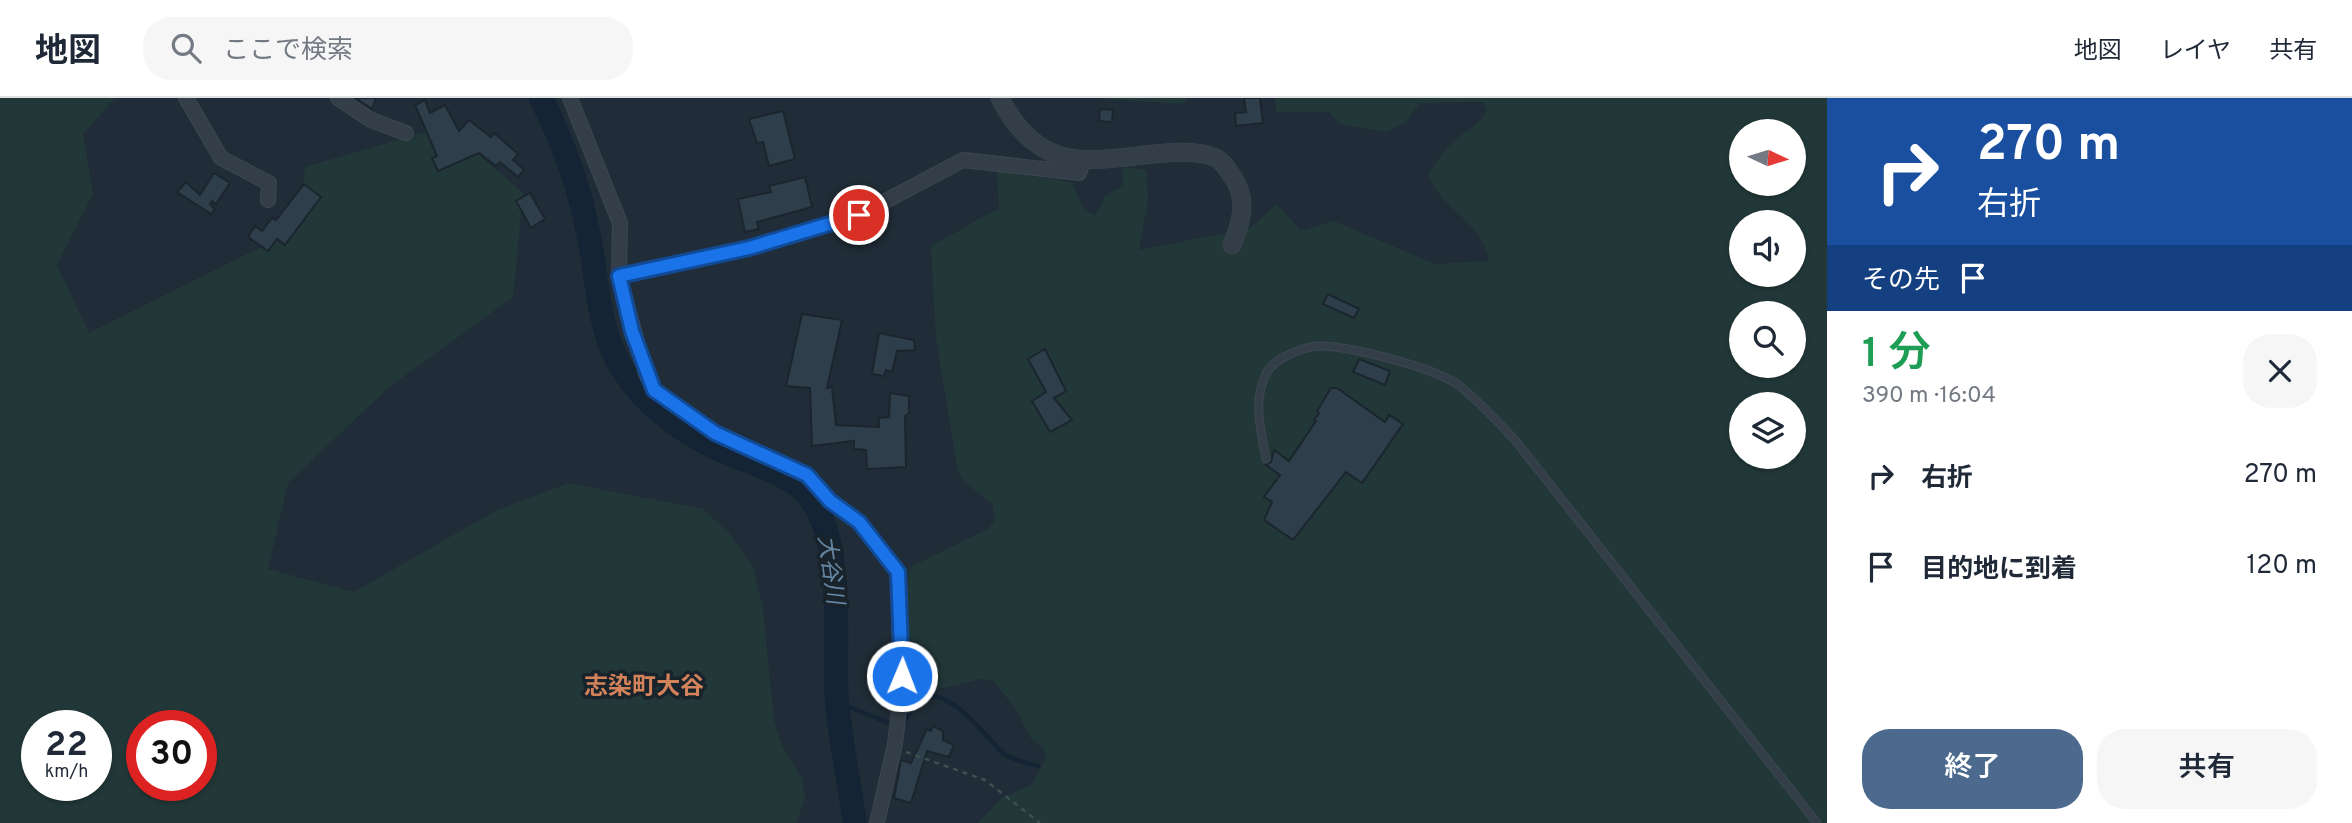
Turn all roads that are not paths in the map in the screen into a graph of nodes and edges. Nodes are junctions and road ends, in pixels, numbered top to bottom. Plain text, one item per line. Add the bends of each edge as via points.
1 (186, 98) edge
2 (338, 98) edge
3 (570, 98) edge
4 (1000, 98) edge
5 (406, 133) dead end
6 (1084, 159) junction
7 (268, 200) dead end
8 (1232, 245) dead end
9 (619, 276) junction
10 (1266, 459) dead end
11 (877, 823) edge
12 (1817, 823) edge

1 - 7 street via 221,158 269,183
2 - 5 street via 371,120
3 - 9 street via 620,223
4 - 6 street via 1019,130 1046,150
6 - 8 street via 1193,153 1217,159 1239,186 1243,217
6 - 9 street via 1079,173 963,160 859,215 749,248
9 - 11 street via 654,390 715,433 807,475 830,501 859,522 898,572 902,661 895,744
10 - 12 lane via 1257,402 1265,373 1302,350 1322,346 1363,354 1433,372 1457,384 1515,440

